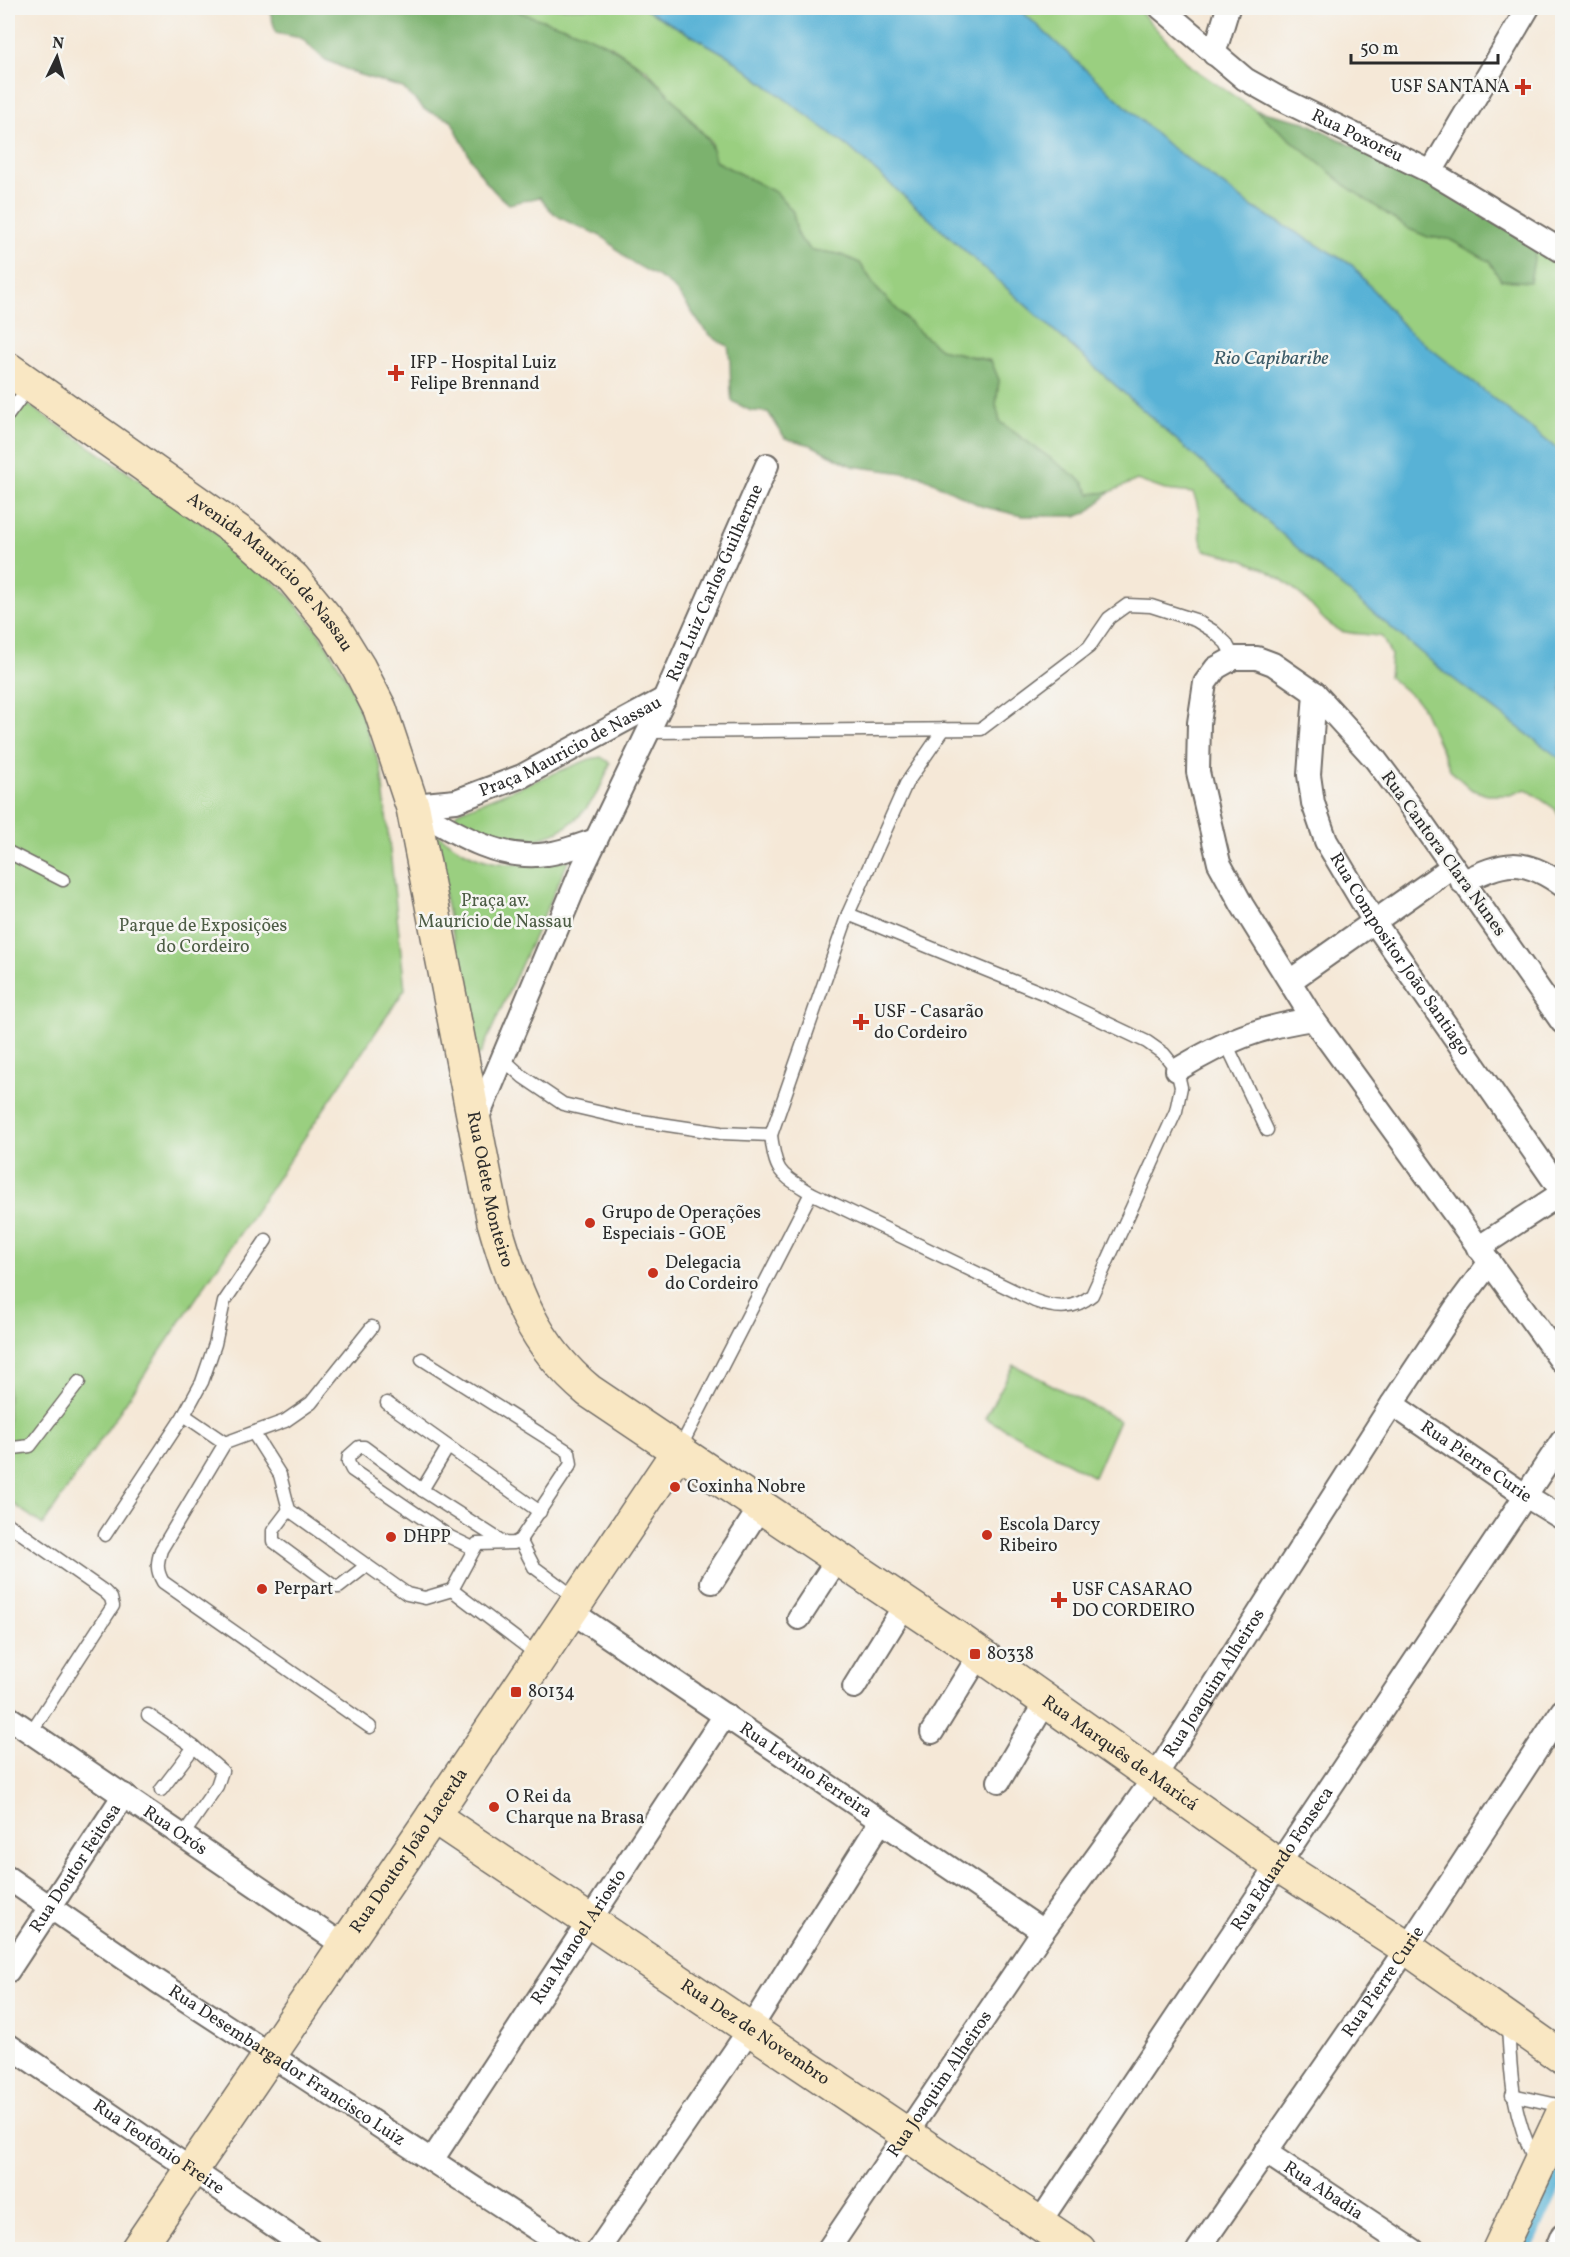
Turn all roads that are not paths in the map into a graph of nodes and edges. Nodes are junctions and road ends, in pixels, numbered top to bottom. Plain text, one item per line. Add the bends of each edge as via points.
1 (1228, 8) edge
2 (1528, 8) edge
3 (1172, 10) edge
4 (1214, 54) junction
5 (1431, 172) junction
6 (1563, 251) edge
7 (19, 377) edge
8 (8, 415) edge
9 (767, 465) dead end
10 (1234, 658) junction
11 (1315, 693) junction
12 (664, 699) junction
13 (944, 729) junction
14 (648, 732) junction
15 (413, 807) junction
16 (596, 840) junction
17 (9, 855) edge
18 (423, 858) joint
19 (1457, 874) junction
20 (63, 879) dead end
21 (1563, 885) edge
22 (848, 914) junction
23 (1375, 923) junction
24 (1290, 981) junction
25 (1313, 1019) junction
26 (1563, 1022) edge
27 (1226, 1043) junction
28 (503, 1059) junction
29 (1178, 1070) junction
30 (474, 1126) junction
31 (1267, 1130) dead end
32 (771, 1135) junction
33 (1563, 1192) edge
34 (811, 1193) junction
35 (266, 1240) dead end
36 (1484, 1255) junction
37 (372, 1327) dead end
38 (422, 1359) dead end
39 (1563, 1362) edge
40 (79, 1382) dead end
41 (387, 1403) dead end
42 (1392, 1404) junction
43 (184, 1415) junction
44 (254, 1434) junction
45 (1563, 1442) edge
46 (225, 1443) junction
47 (8, 1445) edge
48 (448, 1447) junction
49 (679, 1450) junction
50 (422, 1490) junction
51 (1526, 1496) junction
52 (762, 1506) junction
53 (289, 1510) junction
54 (540, 1512) junction
55 (1563, 1518) edge
56 (8, 1524) edge
57 (105, 1535) dead end
58 (520, 1540) junction
59 (503, 1543) junction
60 (473, 1548) junction
61 (838, 1558) junction
62 (366, 1566) junction
63 (712, 1582) dead end
64 (452, 1590) junction
65 (906, 1603) junction
66 (573, 1605) junction
67 (799, 1618) dead end
68 (980, 1654) junction
69 (538, 1656) junction
70 (854, 1687) dead end
71 (1046, 1701) junction
72 (1563, 1711) edge
73 (148, 1715) dead end
74 (725, 1715) junction
75 (8, 1717) edge
76 (370, 1727) dead end
77 (31, 1732) junction
78 (932, 1732) dead end
79 (194, 1747) junction
80 (1154, 1778) junction
81 (999, 1781) dead end
82 (161, 1790) dead end
83 (124, 1795) junction
84 (433, 1816) junction
85 (881, 1821) junction
86 (183, 1835) junction
87 (1278, 1865) junction
88 (8, 1878) edge
89 (50, 1907) junction
90 (591, 1922) junction
91 (1043, 1931) junction
92 (343, 1945) junction
93 (1407, 1948) junction
94 (8, 1971) edge
95 (1508, 2019) junction
96 (750, 2029) junction
97 (8, 2044) edge
98 (270, 2055) junction
99 (1563, 2056) edge
100 (1512, 2095) junction
101 (1563, 2106) edge
102 (1563, 2115) edge
103 (905, 2133) junction
104 (1265, 2152) junction
105 (432, 2160) junction
106 (1538, 2167) junction
107 (192, 2171) junction
108 (1039, 2223) junction
109 (1563, 2235) edge
110 (136, 2250) edge
111 (310, 2250) edge
112 (569, 2250) edge
113 (598, 2250) edge
114 (828, 2250) edge
115 (1079, 2250) edge
116 (1198, 2250) edge
117 (1413, 2250) edge
118 (1499, 2250) edge
119 (1556, 2250) edge

1 - 4 street
2 - 5 street
3 - 4 street, Rua Poxoréu
4 - 5 street, Rua Poxoréu via 1245,79 1277,97
5 - 6 street, Rua Poxoréu
7 - 8 lane
7 - 15 main road, Avenida Maurício de Nassau via 249,539 293,578 335,630 359,668 380,709
9 - 12 street, Rua Luiz Carlos Guilherme
10 - 11 street, Rua Cantora Clara Nunes via 1257,658 1274,664
10 - 13 lane via 1213,631 1195,620 1151,606 1127,605 1108,618 1089,647 981,729
10 - 24 street via 1216,668 1205,682 1198,772 1219,863
11 - 19 street, Rua Cantora Clara Nunes via 1375,759
11 - 23 street, Rua Compositor João Santiago via 1309,775 1313,803 1326,841
12 - 14 street, Praça Mauricio de Nassau
12 - 15 street, Praça Mauricio de Nassau via 522,776 456,801
13 - 14 lane
13 - 22 lane via 906,784
14 - 16 street, Praça Mauricio de Nassau
15 - 16 street via 469,841 504,852 545,855
15 - 18 main road, Avenida Maurício de Nassau
16 - 28 street
17 - 20 lane
18 - 30 main road, Rua Odete Monteiro
19 - 21 street via 1503,864 1523,866 1544,872
19 - 23 street
19 - 26 street, Rua Cantora Clara Nunes
22 - 29 lane via 1050,996 1136,1037 1164,1054
22 - 32 lane
23 - 24 street
23 - 33 street, Rua Compositor João Santiago
24 - 25 street
25 - 27 street via 1272,1025
25 - 36 street
27 - 29 street
27 - 31 lane
28 - 30 street
28 - 32 lane via 563,1104 628,1119 721,1133
29 - 34 lane via 1181,1088 1176,1111 1092,1295 1071,1308 1035,1301
30 - 49 main road, Rua Odete Monteiro via 507,1268 525,1311 549,1352 589,1391
32 - 34 lane via 774,1162 782,1175
33 - 36 street
34 - 49 lane
35 - 43 lane via 224,1302 215,1344
36 - 39 street
36 - 42 street, Rua Joaquim Alheiros via 1455,1309
37 - 44 lane via 311,1403 285,1421
38 - 54 lane via 569,1452 571,1464
40 - 47 lane via 30,1446
41 - 48 lane
42 - 51 street, Rua Pierre Curie
42 - 80 street, Rua Joaquim Alheiros
43 - 46 lane
43 - 57 lane
44 - 46 lane
44 - 53 lane via 280,1475
45 - 51 street, Rua Eduardo Fonseca
46 - 76 lane via 161,1550 157,1572 163,1582
48 - 50 lane
48 - 54 lane
49 - 52 main road, Rua Marquês de Maricá
49 - 66 main road, Rua Doutor João Lacerda
50 - 59 lane
50 - 60 lane via 364,1447 349,1456 352,1470 450,1537
51 - 55 street, Rua Pierre Curie
51 - 87 street, Rua Eduardo Fonseca
52 - 61 main road, Rua Marquês de Maricá
52 - 63 street
53 - 62 lane
53 - 62 lane via 273,1531 273,1541 335,1587
54 - 58 lane
56 - 77 lane via 105,1592 113,1606
58 - 59 lane
58 - 66 lane via 534,1567
59 - 60 lane via 480,1542
60 - 64 lane
61 - 65 main road, Rua Marquês de Maricá
61 - 67 street
62 - 64 lane via 407,1594 425,1598
64 - 69 lane
65 - 68 main road, Rua Marquês de Maricá
65 - 70 street
66 - 69 main road, Rua Doutor João Lacerda
66 - 74 street, Rua Levino Ferreira
68 - 71 main road, Rua Marquês de Maricá
68 - 78 street
69 - 84 main road, Rua Doutor João Lacerda
71 - 80 main road, Rua Marquês de Maricá
71 - 81 street
72 - 93 street, Rua Pierre Curie
73 - 79 lane
74 - 85 street, Rua Levino Ferreira
74 - 90 street, Rua Manoel Ariosto
75 - 77 street, Rua Orós
77 - 83 street, Rua Orós
79 - 82 lane
79 - 86 lane via 222,1771 222,1778
80 - 87 main road, Rua Marquês de Maricá
80 - 91 street, Rua Joaquim Alheiros
83 - 86 street, Rua Orós
83 - 89 street, Rua Doutor Feitosa
84 - 90 main road, Rua Dez de Novembro
84 - 92 main road, Rua Doutor João Lacerda
85 - 91 street, Rua Levino Ferreira
85 - 96 street
86 - 92 street, Rua Orós
87 - 93 main road, Rua Marquês de Maricá
87 - 108 street, Rua Eduardo Fonseca
88 - 89 street, Rua Desembargador Francisco Luiz
89 - 94 street, Rua Doutor Feitosa
89 - 98 street, Rua Desembargador Francisco Luiz
90 - 96 main road, Rua Dez de Novembro
90 - 105 street, Rua Manoel Ariosto
91 - 103 street, Rua Joaquim Alheiros
92 - 98 main road, Rua Doutor João Lacerda
93 - 95 main road, Rua Marquês de Maricá
93 - 104 street, Rua Pierre Curie
95 - 99 main road, Rua Marquês de Maricá
95 - 100 lane
96 - 103 main road, Rua Dez de Novembro
96 - 113 street
97 - 107 street, Rua Teotônio Freire
98 - 105 street, Rua Desembargador Francisco Luiz
98 - 107 main road, Rua Doutor João Lacerda
100 - 101 lane
100 - 106 lane via 1521,2134
102 - 106 main road
103 - 108 main road, Rua Dez de Novembro
103 - 114 street, Rua Joaquim Alheiros
104 - 116 street, Rua Pierre Curie
104 - 117 street, Rua Abadia
105 - 112 street, Rua Desembargador Francisco Luiz
106 - 118 main road
107 - 110 main road, Rua Doutor João Lacerda
107 - 111 street, Rua Teotônio Freire
108 - 115 main road, Rua Dez de Novembro
109 - 119 street

